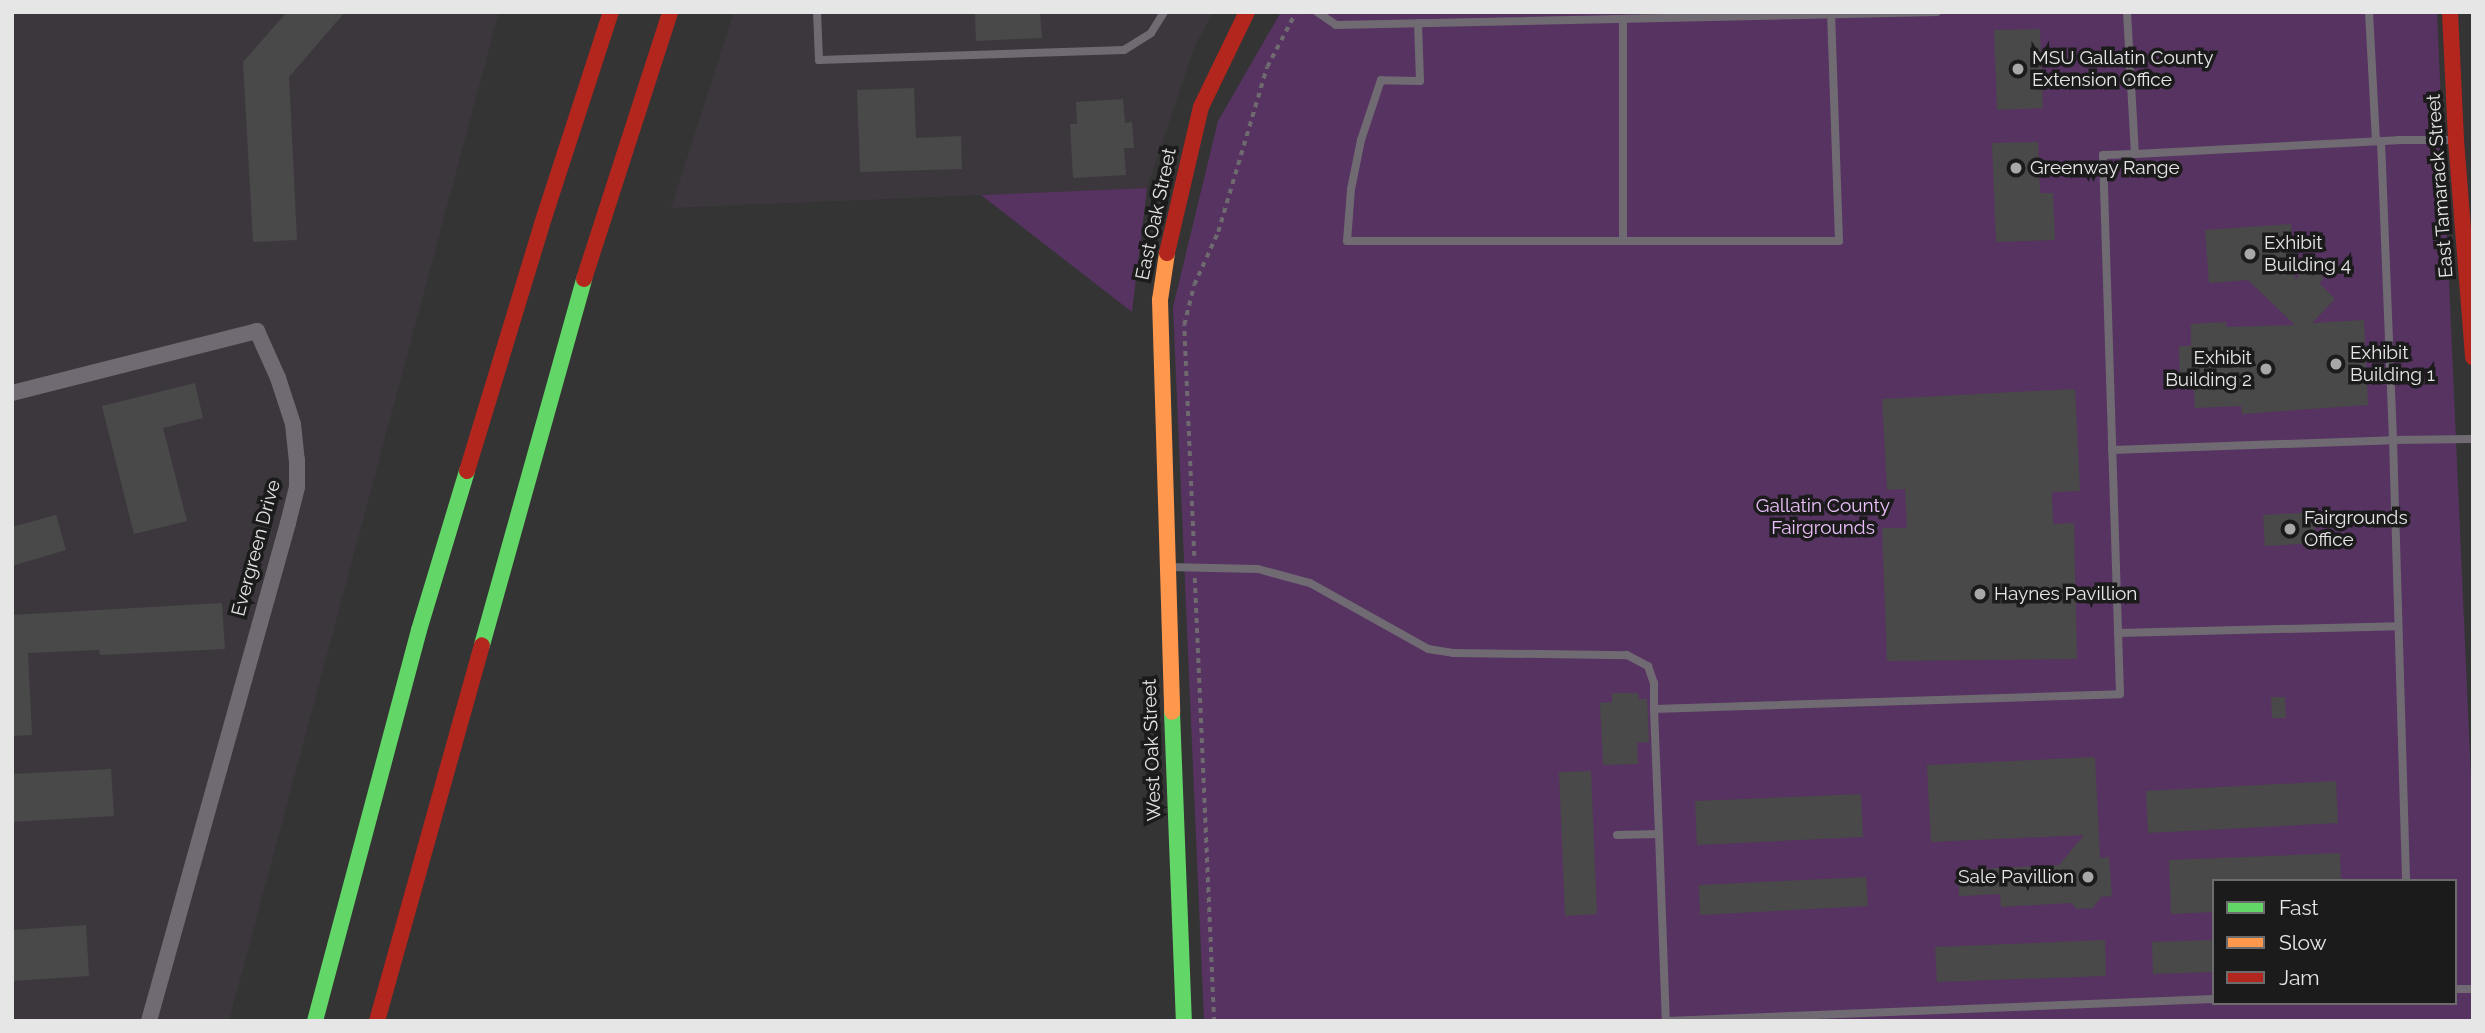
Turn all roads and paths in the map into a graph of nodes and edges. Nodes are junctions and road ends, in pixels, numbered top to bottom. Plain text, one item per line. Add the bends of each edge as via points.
1 (611, 12) edge
2 (670, 12) edge
3 (817, 12) edge
4 (1164, 12) edge
5 (1247, 12) edge
6 (1296, 12) edge
7 (1317, 12) edge
8 (1937, 12) edge
9 (2127, 12) edge
10 (2369, 12) edge
11 (2450, 12) edge
12 (1831, 15) junction
13 (1623, 19) junction
14 (1418, 23) junction
15 (2473, 139) edge
16 (2456, 140) junction
17 (2379, 141) junction
18 (2135, 155) junction
19 (1623, 241) junction
20 (2471, 289) edge
21 (2473, 357) edge
22 (12, 393) edge
23 (2473, 439) edge
24 (2393, 440) junction
25 (2112, 450) junction
26 (1163, 478) joint
27 (1166, 567) junction
28 (1195, 568) junction
29 (2398, 626) junction
30 (2118, 633) junction
31 (1654, 709) junction
32 (1658, 834) junction
33 (1617, 835) dead end
34 (2406, 879) edge
35 (2212, 999) edge
36 (149, 1021) edge
37 (315, 1021) edge
38 (376, 1021) edge
39 (1184, 1021) edge
40 (1214, 1021) edge

1 - 37 main road via 419,630
2 - 38 main road via 594,240
3 - 4 lane via 820,60 1124,50 1151,33
5 - 26 main road, East Oak Street via 1201,107 1169,237 1160,300
6 - 28 path via 1267,67 1218,232 1194,285 1184,325
7 - 14 lane via 1336,25
8 - 12 lane
9 - 18 lane
10 - 17 lane
11 - 16 main road, East Tamarack Street
12 - 13 lane
12 - 19 lane via 1839,242
13 - 14 lane
13 - 19 lane
14 - 19 lane via 1420,80 1381,80 1351,189 1347,241
15 - 16 street
16 - 17 lane
16 - 20 main road, East Tamarack Street
17 - 18 lane
17 - 24 lane
18 - 25 lane via 2103,155
20 - 21 main road, East Tamarack Street
22 - 36 street, Evergreen Drive via 257,331 293,424 297,487
23 - 24 lane
24 - 25 lane
24 - 29 lane
25 - 30 lane
26 - 27 main road, West Oak Street
27 - 28 lane
27 - 39 main road, West Oak Street
28 - 31 lane via 1258,569 1310,583 1428,649 1627,655 1648,666 1654,683
28 - 40 path
29 - 30 lane
29 - 34 lane
30 - 31 lane via 2120,694
31 - 32 lane
32 - 33 lane
32 - 35 lane via 1666,1021

